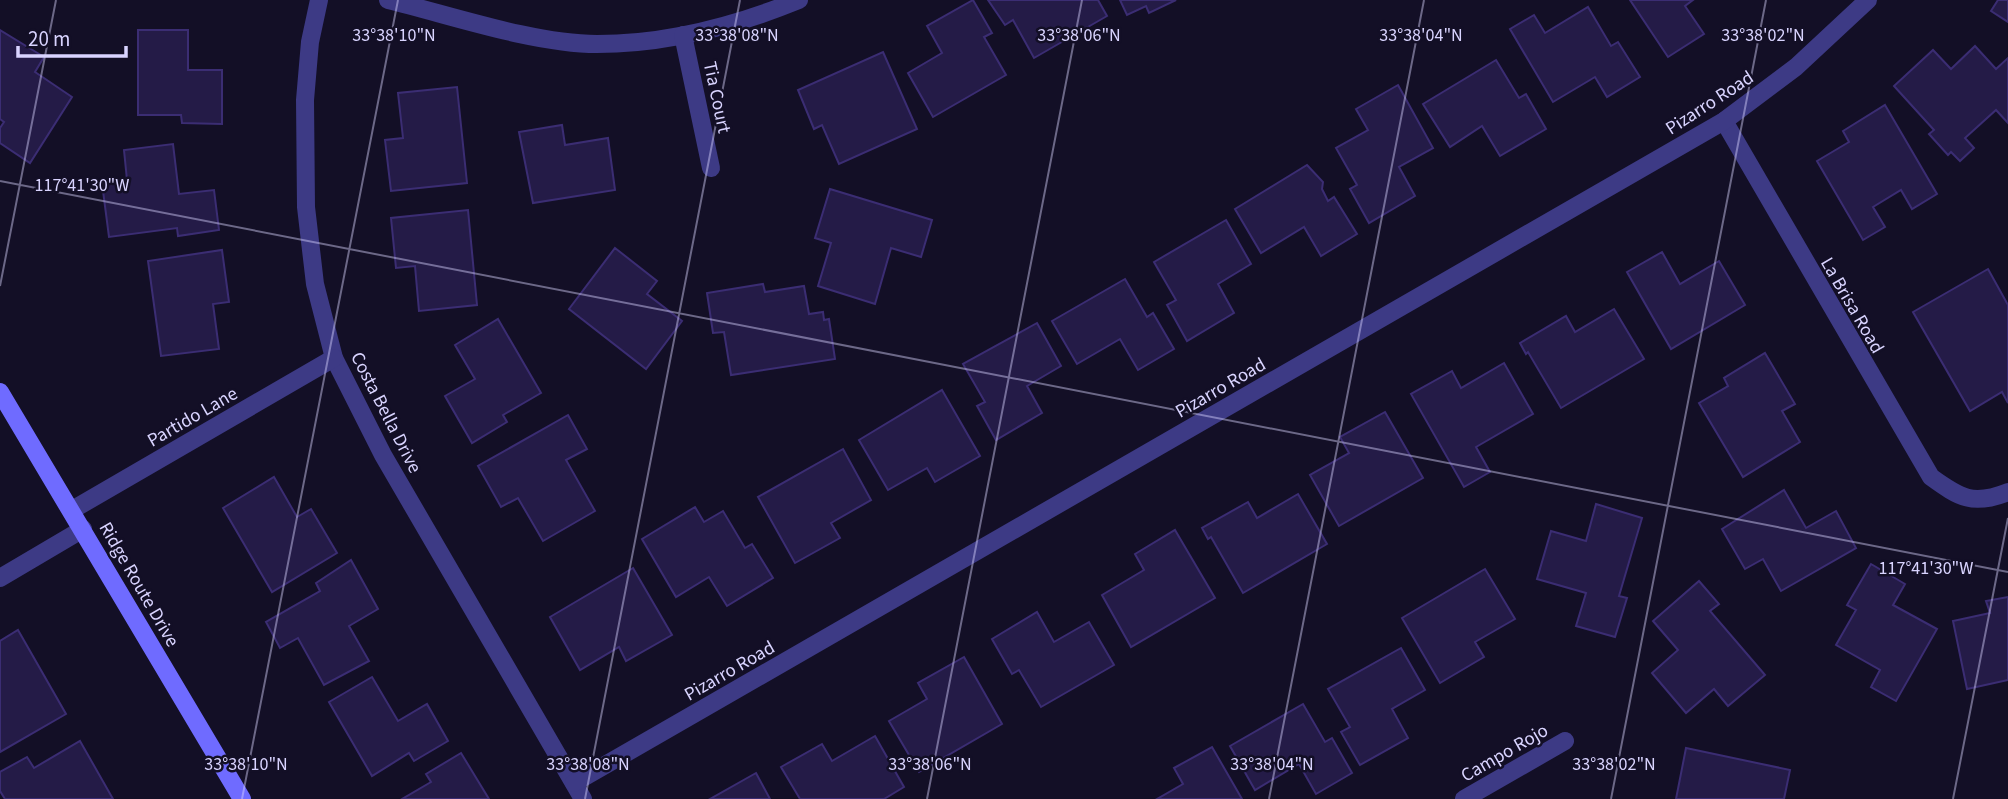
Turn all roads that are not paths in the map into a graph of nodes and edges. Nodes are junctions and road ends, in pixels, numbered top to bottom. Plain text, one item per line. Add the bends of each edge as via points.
1 (319, 0) edge
2 (388, 0) edge
3 (799, 0) edge
4 (1868, 0) edge
5 (683, 35) junction
6 (1724, 121) junction
7 (711, 168) dead end
8 (334, 358) junction
9 (0, 392) edge
10 (2008, 492) edge
11 (72, 510) junction
12 (82, 529) junction
13 (0, 578) edge
14 (1565, 741) dead end
15 (574, 783) junction
16 (242, 799) edge
17 (583, 799) edge
18 (1464, 799) edge

1 - 8 street, Costa Bella Drive via 305,100 306,207 316,284
2 - 5 street via 540,37 596,44
3 - 5 street via 746,21
4 - 6 street, Pizarro Road via 1796,67
5 - 7 street, Tia Court
6 - 10 street, La Brisa Road via 1931,477 1960,498 1990,499
6 - 15 street, Pizarro Road
8 - 11 street, Partido Lane
8 - 15 street, Costa Bella Drive via 383,455
9 - 11 main road, Ridge Route Drive
11 - 12 main road, Ridge Route Drive
12 - 13 street
12 - 16 main road, Ridge Route Drive
14 - 18 street, Campo Rojo
15 - 17 street, Costa Bella Drive

